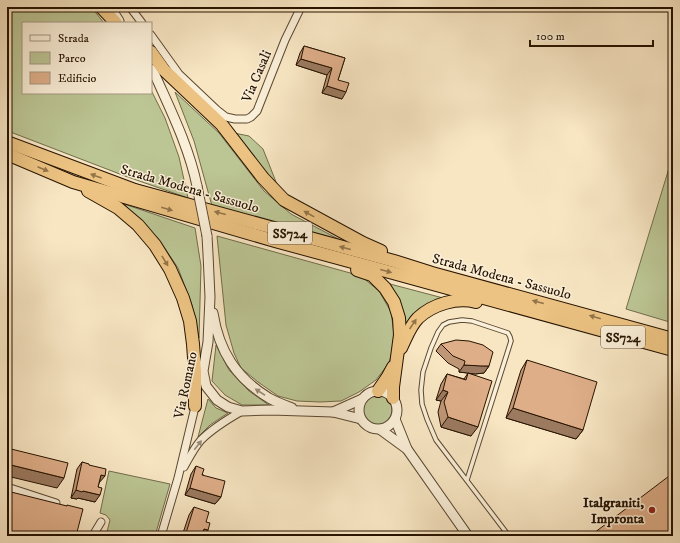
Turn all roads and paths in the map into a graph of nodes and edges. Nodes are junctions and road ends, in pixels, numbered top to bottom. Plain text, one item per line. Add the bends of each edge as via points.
1 (130, 7) edge
2 (301, 7) edge
3 (107, 8) edge
4 (115, 22) edge
5 (119, 22) edge
6 (125, 22) edge
7 (141, 22) edge
8 (152, 37) edge
9 (152, 53) edge
10 (152, 70) edge
11 (7, 137) edge
12 (7, 142) edge
13 (21, 148) junction
14 (7, 154) edge
15 (73, 182) junction
16 (275, 241) junction
17 (432, 273) junction
18 (210, 297) junction
19 (574, 317) junction
20 (559, 319) junction
21 (673, 339) edge
22 (673, 350) edge
23 (397, 360) junction
24 (203, 371) junction
25 (378, 391) junction
26 (393, 398) junction
27 (362, 399) junction
28 (195, 406) junction
29 (295, 410) junction
30 (242, 411) junction
31 (333, 412) junction
32 (395, 419) junction
33 (361, 420) junction
34 (380, 430) junction
35 (407, 449) junction
36 (178, 478) junction
37 (467, 480) junction
38 (7, 487) edge
39 (56, 503) edge
40 (101, 522) dead end
41 (94, 536) edge
42 (162, 536) edge
43 (468, 536) edge
44 (509, 536) edge

1 - 7 street
2 - 8 street, Via Casali via 257,111 247,119 226,117 217,110 179,74
3 - 4 highway
3 - 5 street
3 - 6 highway
17 -> 9 highway via 363,243 284,200 263,178 222,125 164,70
10 - 18 street, Via Romano, bridge via 174,117 198,186 207,236
11 - 13 highway
12 - 13 highway, Strada Modena - Sassuolo / SS724
17 -> 13 highway, Strada Modena - Sassuolo / SS724 via 135,190
14 -> 15 highway, Strada Modena - Sassuolo / SS724
15 -> 16 highway, Strada Modena - Sassuolo / SS724
15 -> 28 highway via 118,208 138,225 170,269 190,320
16 -> 20 highway, Strada Modena - Sassuolo / SS724
16 - 23 highway via 372,275 386,288 399,318
19 -> 17 highway, Strada Modena - Sassuolo / SS724
18 - 24 street, Via Romano via 208,342
29 -> 18 street via 270,399 240,376 221,343 214,323
19 - 20 highway, Strada Modena - Sassuolo / SS724
21 -> 19 highway, SS724
19 - 22 highway, SS724
23 -> 20 highway via 417,318 441,304 469,300 548,322
23 - 25 highway
23 - 26 highway
24 - 28 street, Via Romano
24 - 30 street via 206,386 217,400
25 - 26 street
25 - 27 street
26 - 32 street via 397,408
27 - 31 street
27 - 33 street via 358,409
28 - 36 street, Via Romano
29 - 30 street
29 - 31 street
36 -> 30 street via 200,441 227,419
31 - 33 street
32 - 34 street via 392,424
32 - 35 street
33 - 34 street via 369,428
34 - 35 street
35 - 43 street
36 - 42 street, Via Romano
37 - 37 lane via 436,440 422,404 421,390 430,348 438,332 448,322 462,320 508,333 510,337
37 - 44 lane
38 - 39 street
40 - 41 street

